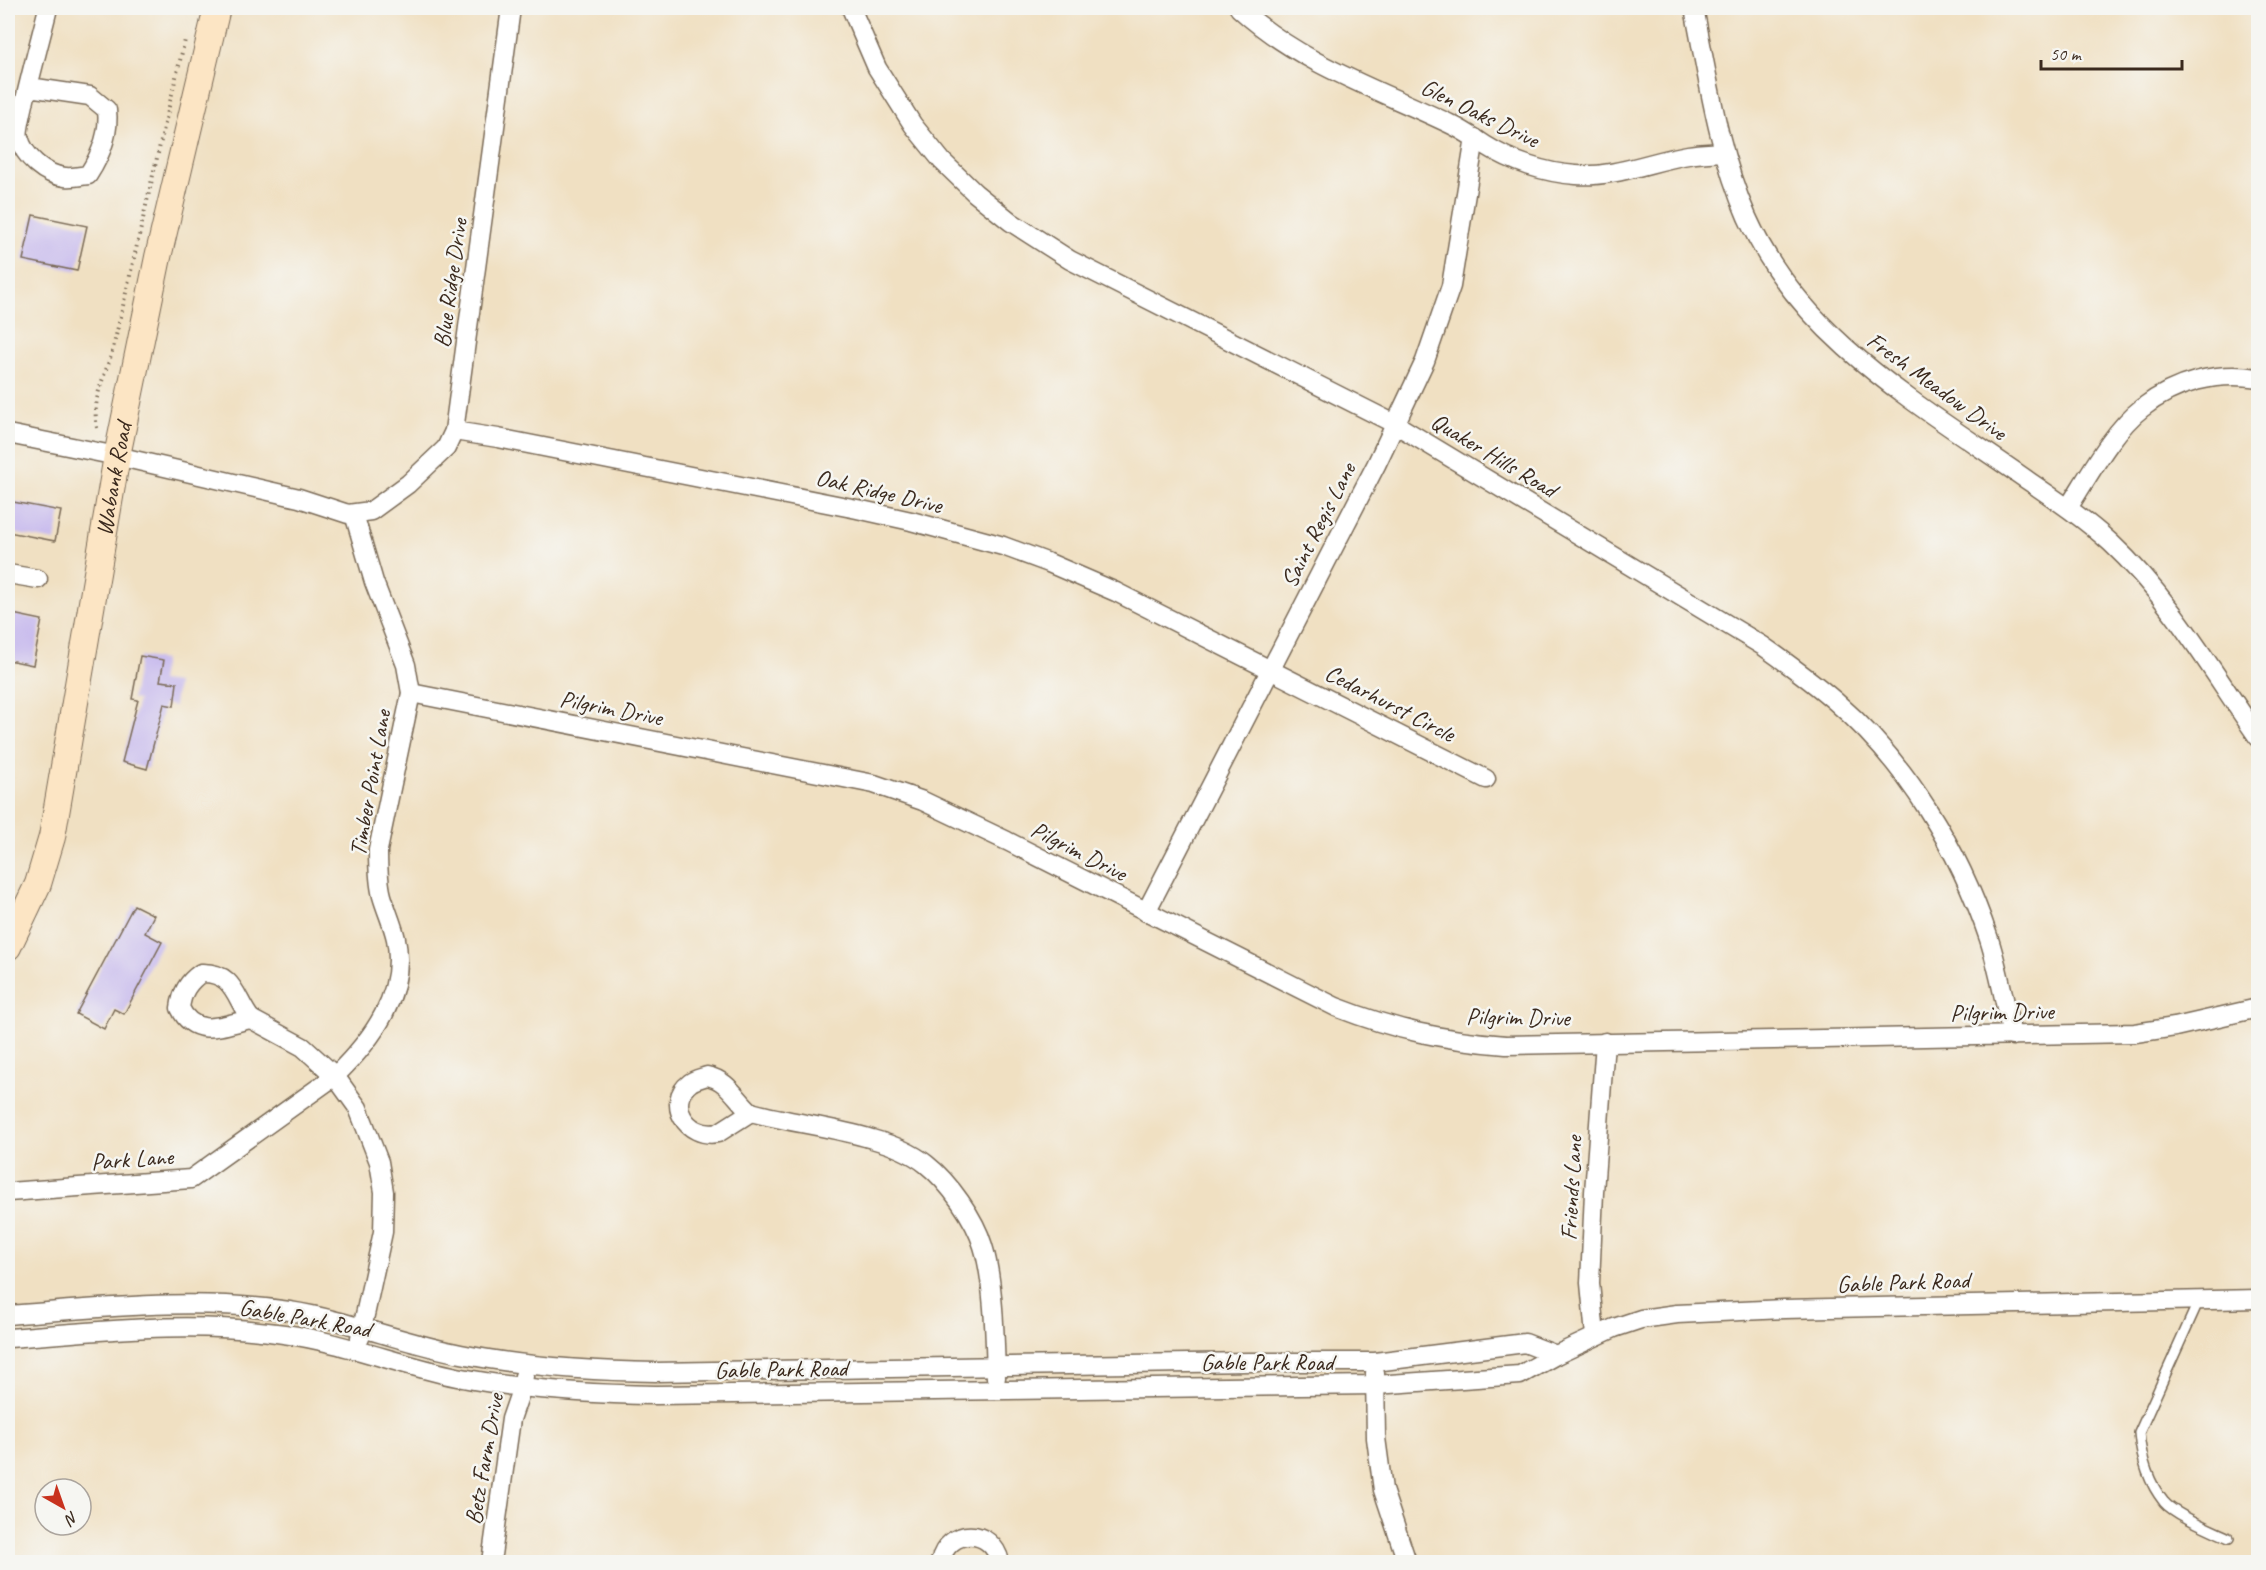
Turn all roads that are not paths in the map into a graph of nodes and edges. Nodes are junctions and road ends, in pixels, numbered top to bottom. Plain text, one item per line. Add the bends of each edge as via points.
1 (48, 8) edge
2 (217, 8) edge
3 (511, 8) edge
4 (851, 8) edge
5 (1239, 8) edge
6 (1694, 8) edge
7 (29, 87) junction
8 (1475, 138) junction
9 (1725, 152) junction
10 (2259, 378) edge
11 (1395, 424) junction
12 (454, 431) junction
13 (8, 434) edge
14 (117, 456) junction
15 (2068, 508) junction
16 (354, 514) junction
17 (8, 574) edge
18 (38, 579) dead end
19 (1271, 669) junction
20 (411, 693) junction
21 (2259, 737) edge
22 (1486, 779) dead end
23 (1146, 912) junction
24 (8, 948) edge
25 (2259, 1008) edge
26 (250, 1019) dead end
27 (2012, 1036) junction
28 (1605, 1042) junction
29 (335, 1076) junction
30 (751, 1112) dead end
31 (8, 1192) edge
32 (2259, 1299) edge
33 (2199, 1300) junction
34 (8, 1315) edge
35 (363, 1327) junction
36 (1595, 1336) junction
37 (8, 1338) edge
38 (357, 1350) junction
39 (1557, 1355) junction
40 (1375, 1362) junction
41 (525, 1364) junction
42 (995, 1366) junction
43 (1375, 1385) junction
44 (522, 1387) junction
45 (996, 1389) junction
46 (2229, 1538) dead end
47 (491, 1563) edge
48 (940, 1563) edge
49 (1000, 1563) edge
50 (1407, 1563) edge

1 - 7 street
2 - 14 street, Wabank Road via 158,257
3 - 12 street, Blue Ridge Drive
4 - 11 street, Quaker Hills Road via 877,68 913,125 942,161 1011,222 1070,260
5 - 8 street, Glen Oaks Drive via 1306,57
6 - 9 street, Fresh Meadow Drive
7 - 7 street via 18,135 28,156 46,171 65,177 88,175 100,157 109,124 107,110 90,96
8 - 9 street, Glen Oaks Drive via 1523,163 1575,175 1602,175 1688,155
8 - 11 street, Saint Regis Lane via 1450,286 1428,354
9 - 15 street, Fresh Meadow Drive via 1738,196 1759,241 1788,286 1823,328 1885,381
10 - 15 street via 2206,378 2178,387 2142,408 2103,454
11 - 19 street, Saint Regis Lane
11 - 27 street, Quaker Hills Road via 1762,646 1837,702 1869,734 1921,799 1955,857 1990,941
12 - 16 street, Blue Ridge Drive via 446,448 408,484 371,511
12 - 19 street, Oak Ridge Drive via 857,509 1003,546 1116,591
13 - 14 street
14 - 16 street
14 - 24 street, Wabank Road via 52,837 38,884
15 - 21 street, Fresh Meadow Drive via 2149,583
16 - 20 street via 374,582 406,665
17 - 18 street
19 - 22 street, Cedarhurst Circle
19 - 23 street, Saint Regis Lane
20 - 23 street, Pilgrim Drive via 874,784 923,801
20 - 29 street, Timber Point Lane via 378,850 381,893 399,961 394,987 377,1030
23 - 28 street, Pilgrim Drive via 1297,989 1380,1024 1468,1042
25 - 27 street, Pilgrim Drive via 2135,1033
26 - 29 street via 303,1047
27 - 28 street, Pilgrim Drive
28 - 36 street, Friends Lane via 1590,1283
29 - 31 street, Park Lane via 191,1179
29 - 35 street via 350,1093 367,1127 384,1192 382,1232
30 - 42 street via 871,1138 925,1163 947,1185 982,1244 989,1272
32 - 33 street, Gable Park Road
33 - 36 street, Gable Park Road via 1677,1314 1641,1319
33 - 46 lane via 2139,1433 2141,1457 2164,1502
34 - 35 street, Gable Park Road via 165,1303 228,1305 288,1311
35 - 38 street
35 - 41 street, Gable Park Road via 460,1354
36 - 39 street, Gable Park Road
37 - 38 street, Gable Park Road via 165,1326 226,1328 285,1334
38 - 44 street, Gable Park Road via 455,1377
39 - 40 street, Gable Park Road via 1525,1343
39 - 43 street, Gable Park Road via 1520,1375
40 - 42 street, Gable Park Road
40 - 43 street
41 - 42 street, Gable Park Road via 580,1371 656,1372
41 - 44 street, Betz Farm Drive
42 - 45 street
43 - 45 street, Gable Park Road
43 - 50 street via 1376,1438 1383,1490
44 - 45 street, Gable Park Road via 579,1394 656,1395
44 - 47 street, Betz Farm Drive via 511,1419
48 - 49 street via 947,1546 955,1540 976,1536 993,1547

